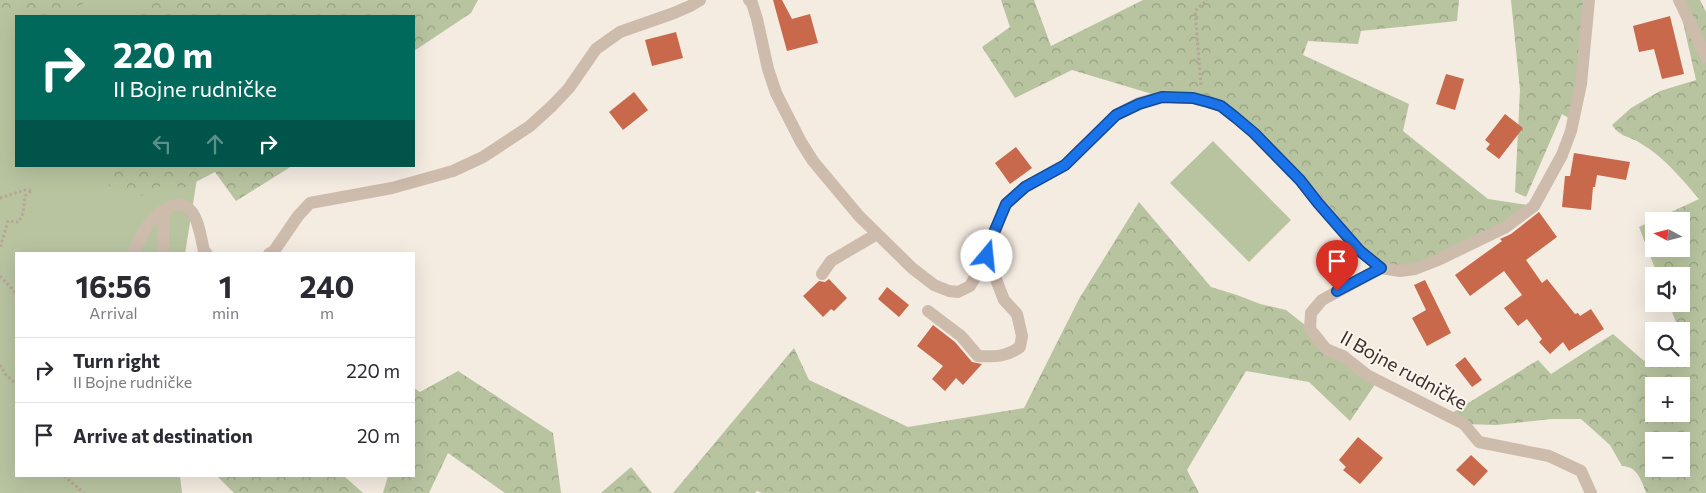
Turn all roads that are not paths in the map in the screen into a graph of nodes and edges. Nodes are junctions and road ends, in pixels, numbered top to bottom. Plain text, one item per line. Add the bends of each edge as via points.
1 (700, 0) edge
2 (749, 0) edge
3 (1589, 0) edge
4 (1679, 0) edge
5 (1706, 58) edge
6 (163, 212) junction
7 (877, 234) junction
8 (133, 252) edge
9 (163, 252) edge
10 (205, 252) edge
11 (272, 252) edge
12 (987, 256) junction
13 (1381, 268) junction
14 (822, 274) dead end
15 (928, 311) dead end
16 (1592, 493) edge

1 - 11 street via 620,32 596,49 552,106 530,126 483,157 454,171 392,188 310,203
2 - 7 street via 776,93 800,142
3 - 13 street via 1580,84 1571,131 1562,155 1534,206 1506,227 1427,265 1400,270
4 - 5 street
6 - 8 street via 149,224
6 - 9 street
6 - 10 street via 172,205 182,205 191,210
7 - 12 street via 912,268 934,285 949,291 958,292 970,286
7 - 14 street via 831,261
12 - 13 street via 1006,204 1025,187 1065,165 1116,115 1162,97 1193,98 1221,106 1254,133 1300,180 1360,251
12 - 15 street via 1004,300 1017,314 1022,336 1020,347 1010,354 996,357 978,356 961,336
13 - 16 street, II Bojne rudničke via 1322,300 1311,313 1310,329 1326,349 1343,356 1367,375 1464,424 1479,442 1549,456 1581,471

